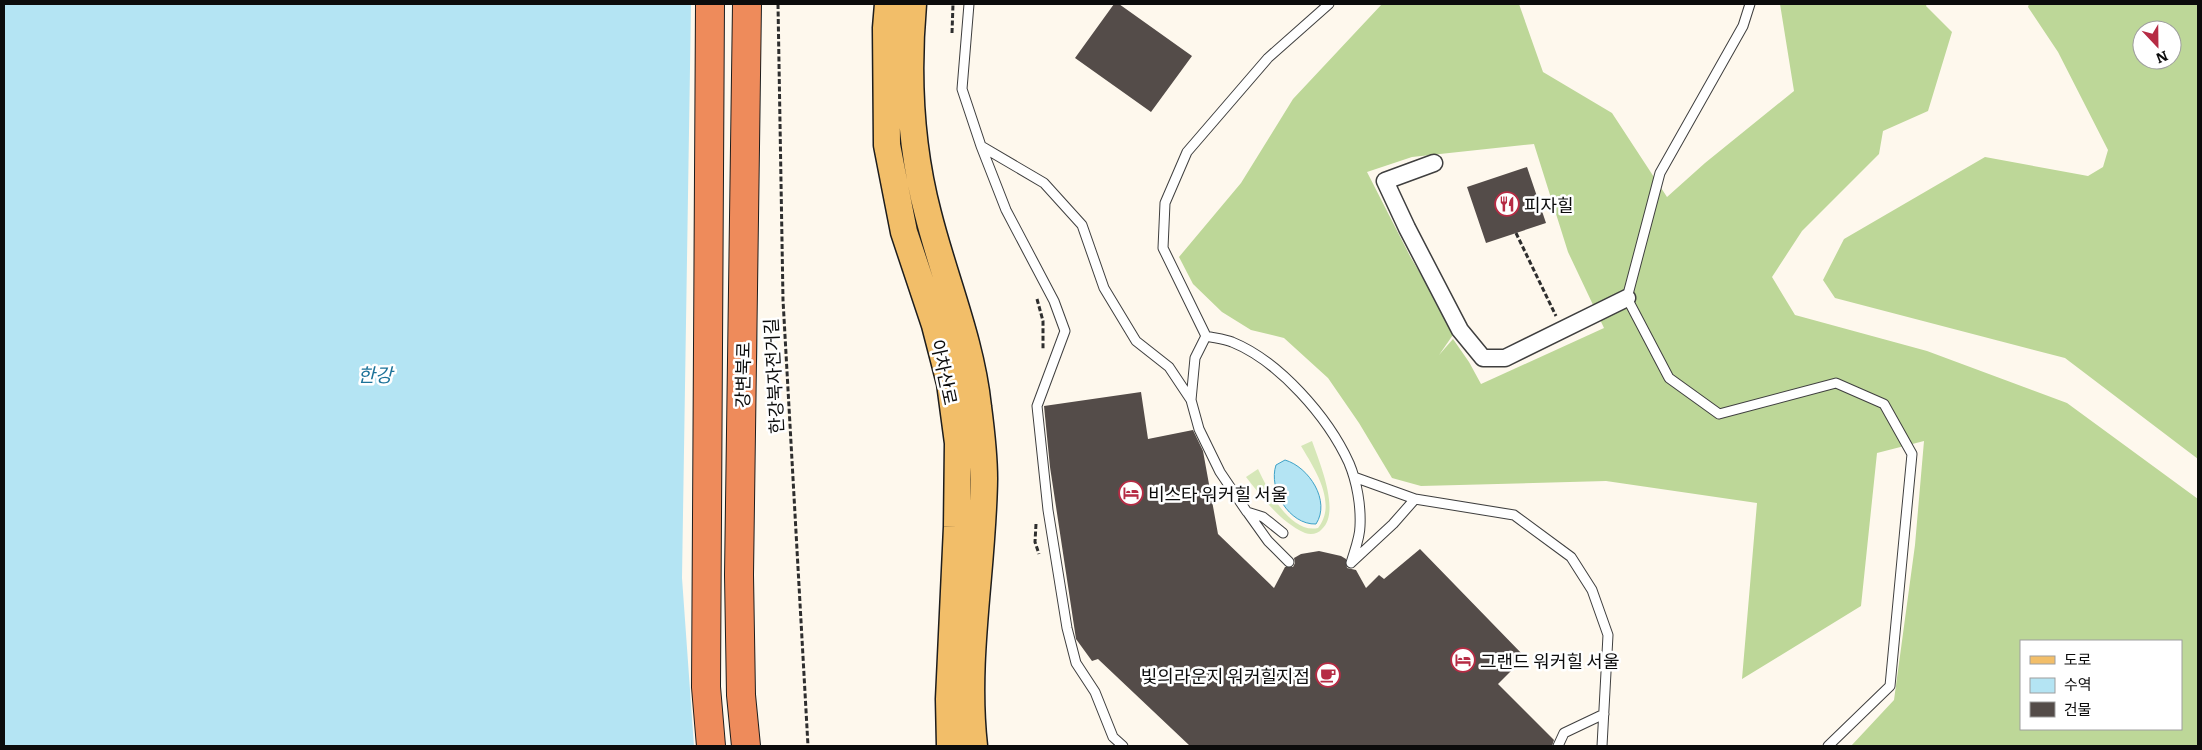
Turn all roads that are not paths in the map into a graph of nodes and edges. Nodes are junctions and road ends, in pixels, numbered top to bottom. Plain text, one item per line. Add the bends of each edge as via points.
1 (710, 4) edge
2 (747, 4) edge
3 (888, 4) edge
4 (913, 4) edge
5 (969, 4) edge
6 (1329, 4) edge
7 (1750, 4) edge
8 (980, 146) junction
9 (1434, 163) dead end
10 (1628, 298) junction
11 (1206, 336) junction
12 (1191, 400) junction
13 (1354, 477) junction
14 (1415, 499) junction
15 (1247, 512) junction
16 (1284, 533) dead end
17 (1288, 562) dead end
18 (1604, 714) junction
19 (711, 746) edge
20 (746, 746) edge
21 (950, 746) edge
22 (974, 746) edge
23 (1123, 746) edge
24 (1558, 746) edge
25 (1602, 746) edge
26 (1828, 746) edge

1 - 19 highway, 강변북로 via 706,687
2 - 20 highway, 강변북로 via 739,575 741,695
3 - 21 main road, 아차산로 via 887,145 904,232 935,325 950,383 958,443
4 - 22 main road, 아차산로 via 909,44 914,152 928,214 963,329 979,414 984,476 972,662
5 - 8 lane via 962,89
6 - 11 lane via 1268,58 1187,152 1165,203 1163,248
7 - 10 lane via 1743,26 1660,173
8 - 12 lane via 1044,183 1082,225 1104,288 1136,341 1170,367
8 - 23 lane via 1006,210 1054,301 1065,331 1037,406 1048,510 1067,628 1076,663 1095,692 1113,738
9 - 10 street via 1385,181 1460,330 1482,358 1505,358
10 - 26 lane via 1669,378 1719,414 1836,383 1884,404 1912,454 1890,686
11 - 12 lane via 1195,358
11 - 13 lane via 1232,342 1276,369 1331,430
12 - 15 lane via 1199,429 1220,472
13 - 14 lane
13 - 14 lane via 1360,529 1351,563
14 - 18 lane via 1514,515 1571,557 1592,590 1608,635
15 - 16 lane via 1263,517
15 - 17 lane
18 - 24 lane via 1564,733
18 - 25 lane

